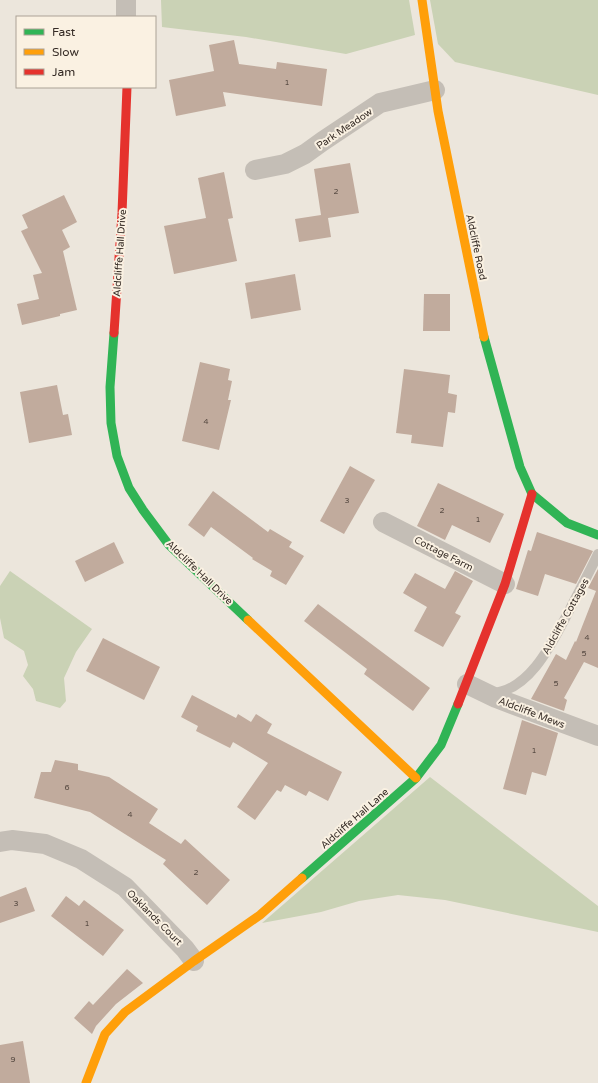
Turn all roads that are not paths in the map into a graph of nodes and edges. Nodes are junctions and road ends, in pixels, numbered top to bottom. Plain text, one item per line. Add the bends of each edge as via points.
1 (126, 0) edge
2 (422, 0) edge
3 (126, 16) edge
4 (127, 88) edge
5 (435, 90) junction
6 (255, 170) dead end
7 (532, 494) junction
8 (383, 522) dead end
9 (598, 535) edge
10 (598, 554) edge
11 (505, 584) junction
12 (467, 684) junction
13 (486, 693) junction
14 (598, 736) edge
15 (416, 778) junction
16 (0, 842) edge
17 (194, 961) junction
18 (86, 1083) edge

1 - 3 street
2 - 5 street, Aldcliffe Road
4 - 15 street, Aldcliffe Hall Drive via 122,213 110,387 111,423 117,456 129,488 169,545
5 - 6 street, Park Meadow via 380,103 305,154 285,164
5 - 7 street, Aldcliffe Road via 487,350 520,467
7 - 9 street via 567,523
7 - 11 street, Aldcliffe Hall Lane
8 - 11 street, Cottage Farm
10 - 13 lane, Aldcliffe Cottages via 550,646 536,665 517,684 502,692
11 - 12 street, Aldcliffe Hall Lane
12 - 13 street, Aldcliffe Mews
12 - 15 street, Aldcliffe Hall Lane via 441,745
13 - 14 street, Aldcliffe Mews
15 - 17 street, Aldcliffe Hall Lane via 260,915
16 - 17 street, Oaklands Court via 12,840 45,844 81,859 125,887
17 - 18 street, Aldcliffe Hall Lane via 125,1012 105,1034

